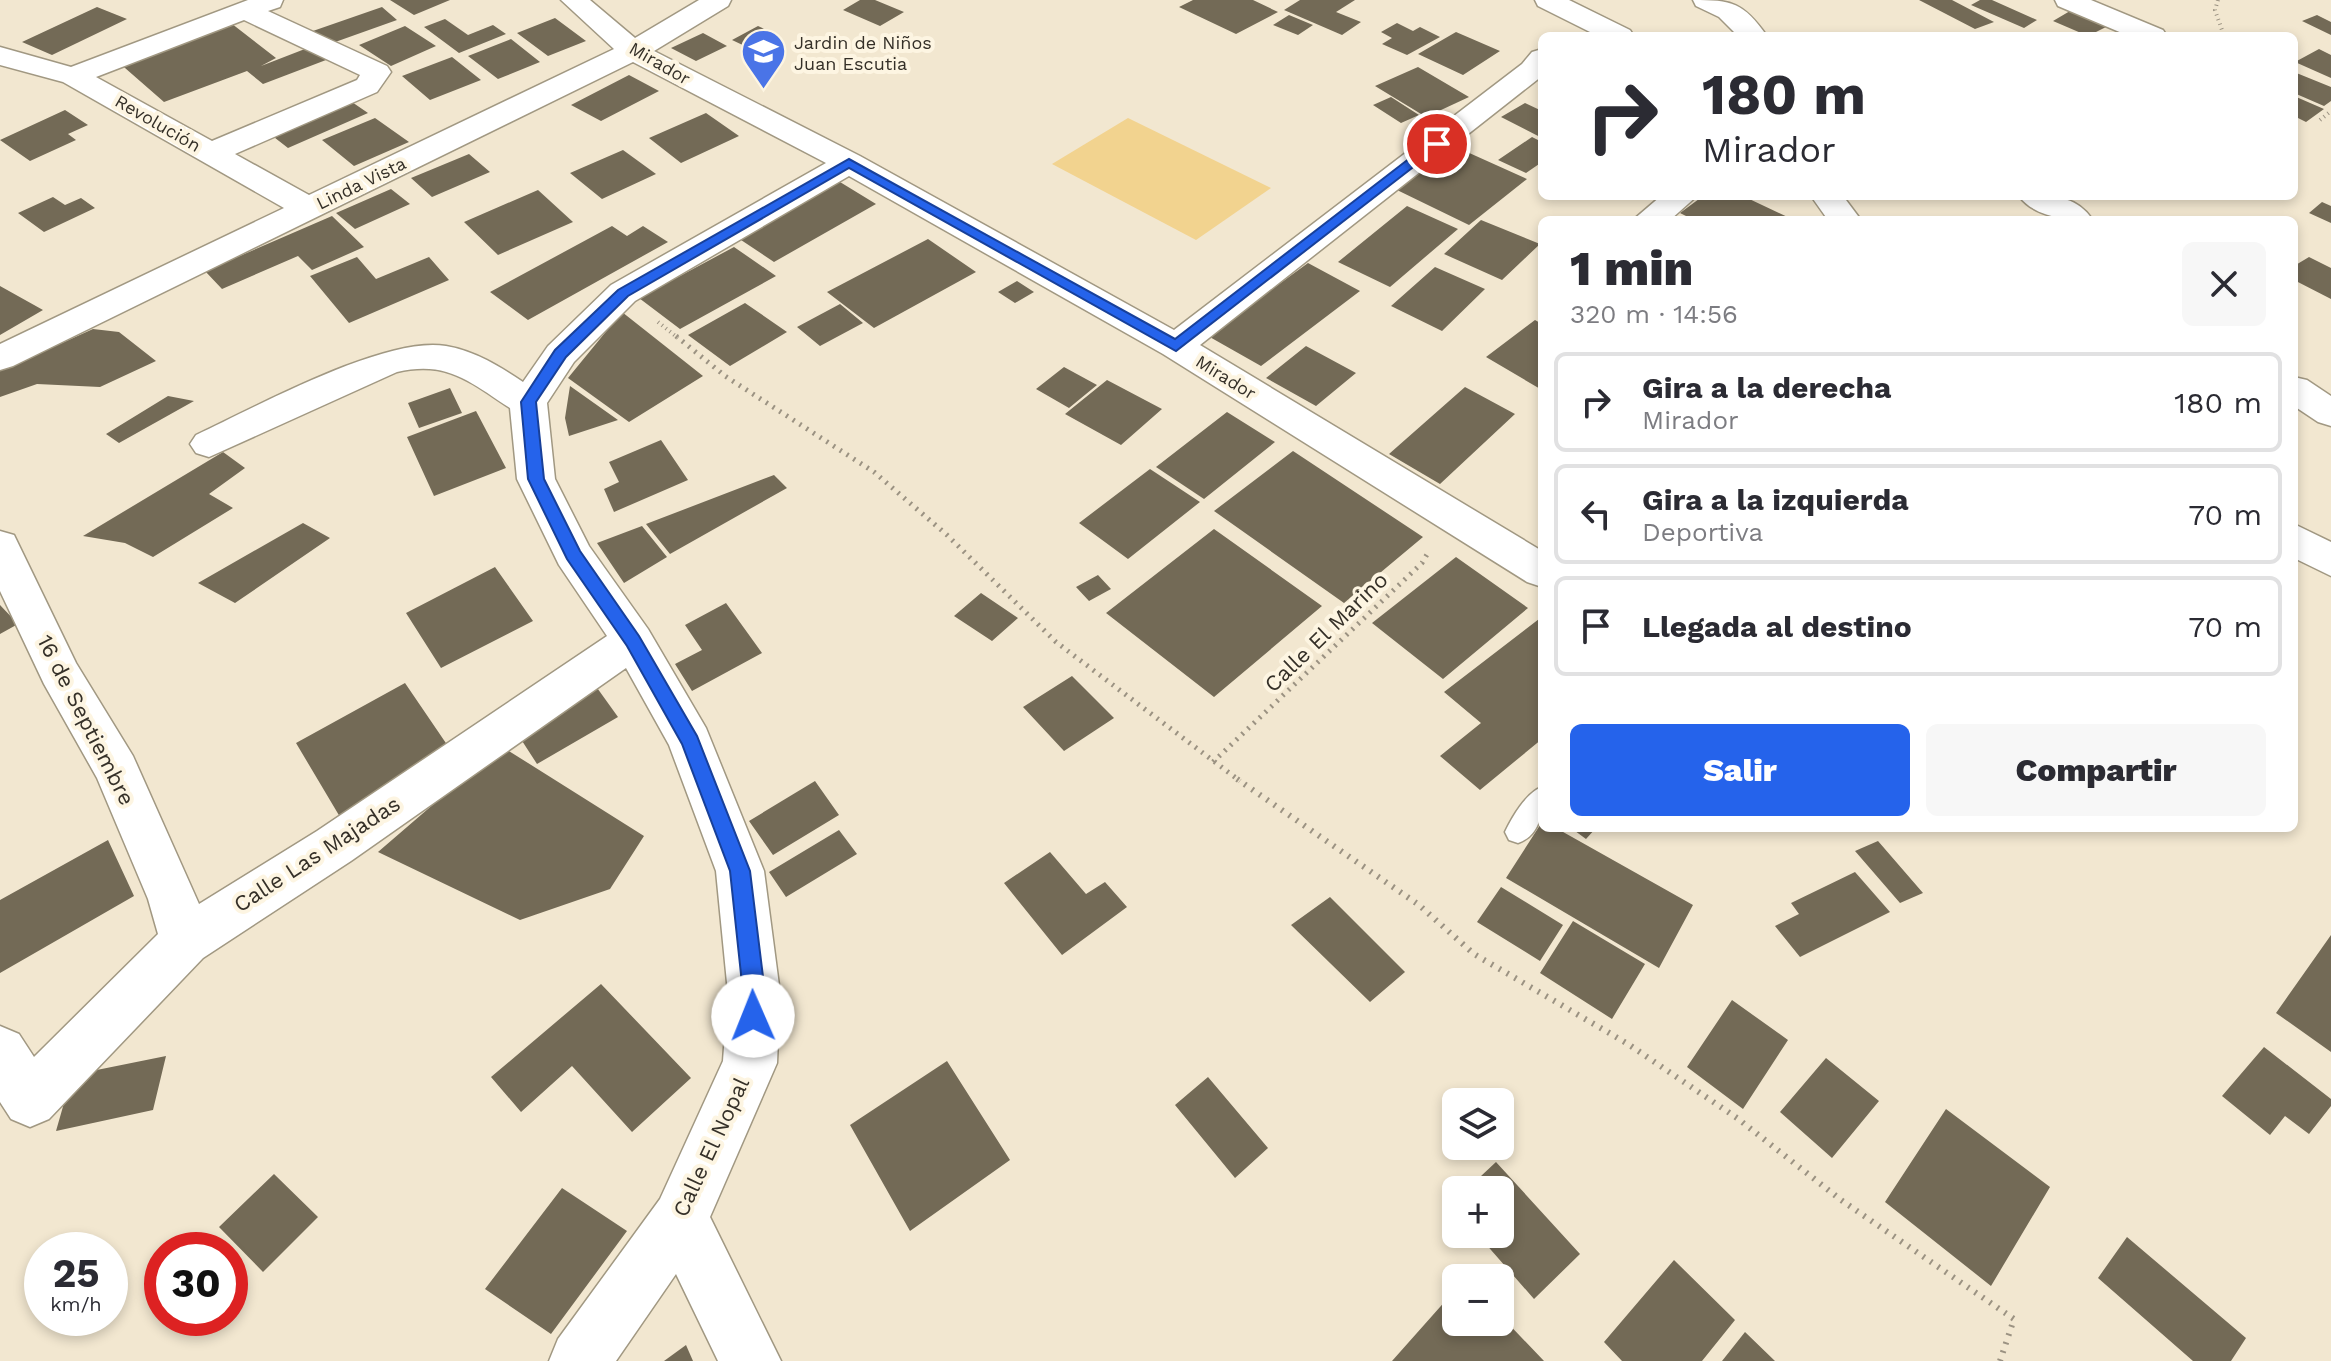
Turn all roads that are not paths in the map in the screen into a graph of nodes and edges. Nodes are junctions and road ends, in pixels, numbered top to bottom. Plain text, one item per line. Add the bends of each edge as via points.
1 (272, 0) edge
2 (574, 0) edge
3 (718, 0) edge
4 (1706, 0) edge
5 (2068, 0) edge
6 (1555, 2) edge
7 (244, 10) junction
8 (1554, 32) edge
9 (1612, 32) edge
10 (1749, 32) edge
11 (2144, 32) edge
12 (633, 51) junction
13 (0, 56) edge
14 (1538, 62) edge
15 (73, 76) junction
16 (211, 153) junction
17 (849, 163) junction
18 (1676, 200) edge
19 (2044, 200) edge
20 (308, 208) junction
21 (1654, 216) edge
22 (2071, 216) edge
23 (1176, 346) junction
24 (0, 358) edge
25 (2298, 392) edge
26 (528, 402) junction
27 (2331, 413) edge
28 (209, 444) dead end
29 (2298, 541) edge
30 (0, 546) edge
31 (2331, 561) edge
32 (1538, 569) edge
33 (633, 641) junction
34 (1538, 804) edge
35 (1518, 832) dead end
36 (185, 941) junction
37 (0, 1052) edge
38 (680, 1219) junction
39 (580, 1361) edge
40 (750, 1361) edge

1 - 7 street
2 - 12 street, Mirador
3 - 12 street, Linda Vista
4 - 10 street via 1729,11
5 - 11 street
6 - 8 street
6 - 9 street
7 - 15 street
7 - 16 street via 377,72 367,86
12 - 17 street, Mirador
12 - 20 street, Linda Vista
13 - 15 street, Revolución
14 - 23 street
15 - 16 street, Revolución
16 - 20 street, Revolución
17 - 23 street, Mirador
17 - 26 street via 623,293 561,354
18 - 21 street
19 - 22 street
20 - 24 street, Linda Vista
23 - 32 street, Mirador
25 - 27 street
26 - 28 street via 456,358 411,355
26 - 33 street, Calle El Nopal via 536,479 573,554
29 - 31 street
30 - 36 street, 16 de Septiembre via 59,672 117,770 173,899
33 - 36 street, Calle Las Majadas
33 - 38 street, Calle El Nopal via 690,741 740,871 754,993 750,1063
34 - 35 lane
36 - 37 street, Calle Las Majadas via 30,1100
38 - 39 street, Calle El Nopal
38 - 40 street

